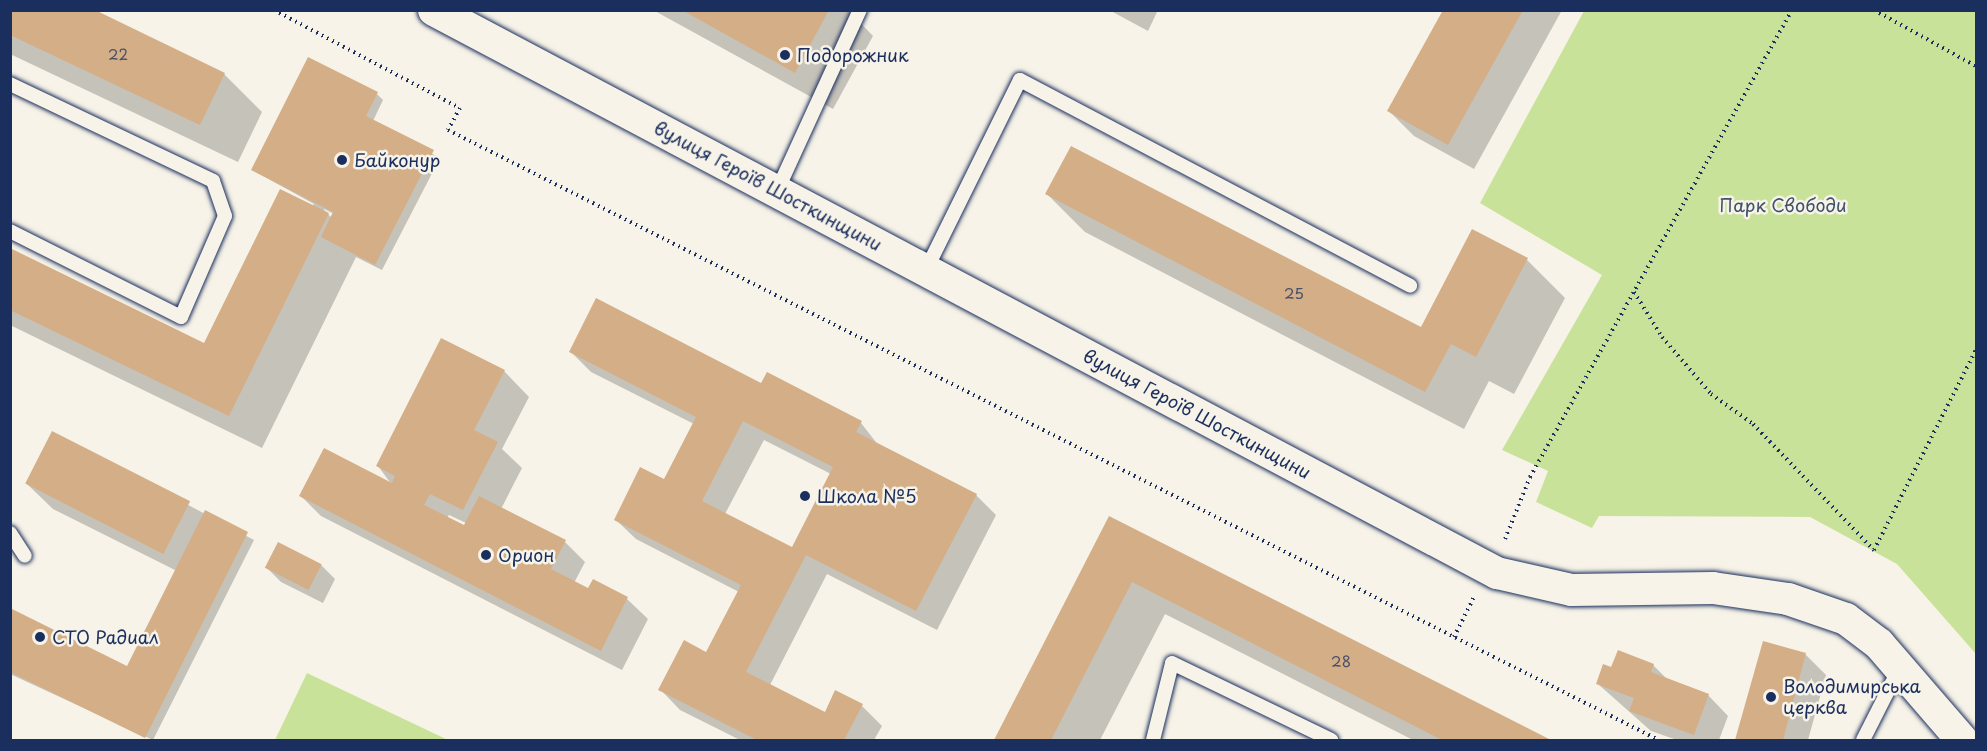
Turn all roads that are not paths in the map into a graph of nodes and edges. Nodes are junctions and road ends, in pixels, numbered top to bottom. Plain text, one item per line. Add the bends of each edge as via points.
1 (434, 10) edge
2 (860, 10) edge
3 (10, 84) edge
4 (777, 191) junction
5 (10, 231) edge
6 (926, 270) junction
7 (1410, 286) dead end
8 (10, 533) edge
9 (25, 556) dead end
10 (1900, 667) junction
11 (1153, 741) edge
12 (1331, 741) edge
13 (1863, 741) edge
14 (1962, 741) edge

1 - 4 street, вулиця Героїв Шосткинщини
2 - 4 lane
3 - 5 lane via 213,181 225,216 181,317
4 - 6 street, вулиця Героїв Шосткинщини
6 - 7 lane via 1020,80
6 - 10 street, вулиця Героїв Шосткинщини via 1497,573 1572,590 1713,588 1788,599 1846,619
8 - 9 lane
10 - 13 lane
10 - 14 street, вулиця Героїв Шосткинщини
11 - 12 lane via 1172,663

